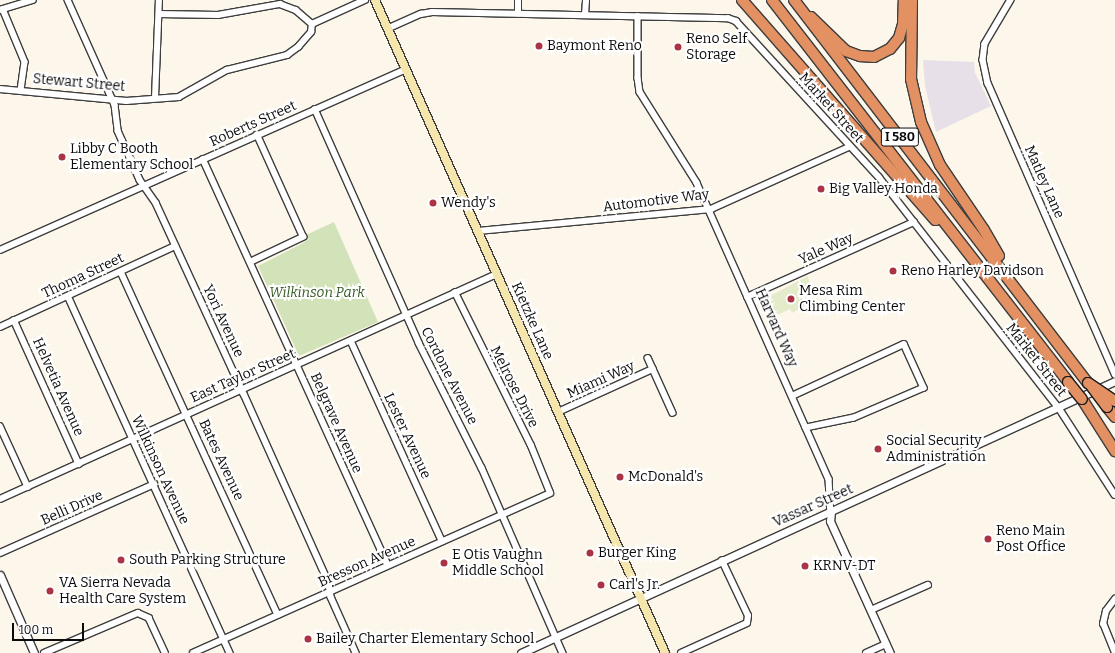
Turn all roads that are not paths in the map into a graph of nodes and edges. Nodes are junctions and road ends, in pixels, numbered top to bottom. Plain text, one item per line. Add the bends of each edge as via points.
1 (32, 0) edge
2 (68, 0) edge
3 (159, 0) edge
4 (365, 0) edge
5 (376, 0) edge
6 (518, 0) edge
7 (586, 0) edge
8 (742, 0) edge
9 (772, 0) edge
10 (794, 0) edge
11 (900, 0) edge
12 (904, 0) edge
13 (912, 0) edge
14 (1011, 0) edge
15 (2, 9) edge
16 (159, 14) junction
17 (518, 14) junction
18 (586, 15) junction
19 (638, 16) junction
20 (312, 24) junction
21 (903, 24) junction
22 (389, 28) junction
23 (406, 69) junction
24 (0, 89) edge
25 (22, 91) junction
26 (155, 98) junction
27 (111, 99) junction
28 (315, 110) junction
29 (257, 136) junction
30 (849, 146) junction
31 (203, 159) junction
32 (143, 186) junction
33 (709, 209) junction
34 (914, 222) junction
35 (478, 231) junction
36 (957, 240) junction
37 (175, 246) junction
38 (0, 249) edge
39 (250, 262) junction
40 (122, 272) junction
41 (497, 274) junction
42 (1007, 274) junction
43 (455, 293) junction
44 (68, 296) junction
45 (747, 297) junction
46 (406, 315) junction
47 (14, 320) junction
48 (0, 327) edge
49 (351, 341) junction
50 (648, 358) dead end
51 (297, 365) junction
52 (653, 369) junction
53 (1115, 374) edge
54 (1115, 381) edge
55 (242, 389) junction
56 (792, 396) junction
57 (1111, 404) edge
58 (1059, 408) junction
59 (558, 412) junction
60 (672, 413) dead end
61 (1092, 414) junction
62 (187, 415) junction
63 (1115, 417) edge
64 (0, 426) edge
65 (806, 428) junction
66 (133, 439) junction
67 (1115, 440) edge
68 (1115, 451) edge
69 (79, 464) junction
70 (154, 484) junction
71 (28, 487) junction
72 (550, 493) joint
73 (1115, 495) edge
74 (0, 499) edge
75 (831, 512) junction
76 (502, 513) junction
77 (442, 541) junction
78 (0, 553) edge
79 (722, 561) junction
80 (388, 565) junction
81 (0, 575) edge
82 (928, 585) dead end
83 (330, 591) junction
84 (640, 597) junction
85 (1115, 599) edge
86 (871, 610) junction
87 (278, 615) junction
88 (557, 636) junction
89 (224, 639) junction
90 (886, 644) junction
91 (34, 653) edge
92 (44, 653) edge
93 (165, 653) edge
94 (193, 653) edge
95 (230, 653) edge
96 (356, 653) edge
97 (521, 653) edge
98 (563, 653) edge
99 (665, 653) edge
100 (681, 653) edge
101 (866, 653) edge
102 (890, 653) edge
103 (1115, 653) edge

1 - 15 street
2 - 27 street, Yori Avenue
3 - 16 street
4 - 20 street
5 - 22 main road, Kietzke Lane
6 - 17 street
7 - 18 street
8 - 36 highway via 916,200
9 - 36 highway, I 580
10 - 21 highway via 842,47 860,56 874,56 890,49 899,38
10 - 42 highway, I 580
11 - 21 highway
12 - 21 highway
13 - 42 highway via 911,79 921,122 940,164 984,230
14 - 53 street, Matley Lane via 985,44 983,60 988,83
15 - 25 street via 24,62
16 - 20 street via 218,15 280,4 296,10
16 - 26 street
17 - 18 street, Market Street
17 - 22 street, Market Street via 428,12
18 - 19 street, Market Street
19 - 30 street, Market Street via 728,18 736,21
19 - 33 street, Harvard Way via 640,92 698,183
20 - 26 street, Stewart Street via 311,32 302,44 287,55 226,70 179,97
22 - 23 main road, Kietzke Lane
23 - 28 street, Roberts Street
23 - 35 main road, Kietzke Lane
24 - 25 street, Stewart Street
25 - 27 street, Stewart Street
26 - 27 street, Stewart Street via 126,101
27 - 32 street, Yori Avenue via 117,111 118,131
28 - 29 street, Roberts Street
28 - 46 street, Cordone Avenue
29 - 31 street, Roberts Street
29 - 39 street via 303,237
30 - 33 street, Automotive Way
30 - 34 street, Market Street via 879,176
31 - 32 street, Roberts Street
31 - 39 street, Belgrave Avenue
32 - 37 street, Yori Avenue via 156,203
32 - 38 street, Roberts Street
33 - 35 street, Automotive Way
33 - 45 street, Harvard Way
34 - 45 street, Yale Way
34 - 58 street, Market Street
35 - 41 main road, Kietzke Lane
36 - 61 highway, I 580, bridge
37 - 40 street, Thoma Street
37 - 55 street, Yori Avenue
39 - 51 street, Belgrave Avenue
40 - 44 street, Thoma Street
40 - 62 street, Bates Avenue
41 - 43 street, East Taylor Street
41 - 59 main road, Kietzke Lane
42 - 57 highway, I 580, bridge via 1085,379
43 - 46 street, East Taylor Street
43 - 72 street, Melrose Drive via 531,446
44 - 47 street, Thoma Street
44 - 66 street, Wilkinson Avenue
45 - 56 street, Harvard Way
46 - 49 street, East Taylor Street
46 - 76 street, Cordone Avenue
47 - 48 street, Thoma Street
47 - 69 street, Helvetia Avenue
49 - 51 street, East Taylor Street
49 - 77 street, Lester Avenue
50 - 52 street
51 - 55 street, East Taylor Street
51 - 80 street, Belgrave Avenue
52 - 59 street, Miami Way
52 - 60 street
54 - 58 street, Vassar Street
55 - 62 street, East Taylor Street
55 - 83 street, Yori Avenue via 330,583
56 - 65 street, Harvard Way
56 - 65 street via 904,344 924,388 854,418
57 - 63 highway
58 - 73 street, Market Street
58 - 75 street, Vassar Street
59 - 84 main road, Kietzke Lane
61 - 67 highway
61 - 68 highway
62 - 66 street, East Taylor Street
62 - 87 street, Bates Avenue
64 - 71 street
65 - 75 street, Harvard Way via 830,483
66 - 69 street, East Taylor Street
66 - 70 street, Wilkinson Avenue
69 - 71 street, East Taylor Street
70 - 78 street, Belli Drive
70 - 89 street, Wilkinson Avenue
71 - 74 street, East Taylor Street
72 - 76 street, Bresson Avenue
75 - 79 street, Vassar Street
75 - 86 street, Harvard Way via 830,522
76 - 77 street, Bresson Avenue
76 - 88 street, Cordone Avenue
77 - 80 street, Bresson Avenue
79 - 84 street, Vassar Street
79 - 100 street via 748,616 747,623
80 - 83 street, Bresson Avenue
81 - 91 street
82 - 86 street
83 - 87 street, Bresson Avenue
83 - 96 street, Yori Avenue
84 - 88 street, Vassar Street
84 - 99 main road, Kietzke Lane
85 - 103 street via 1106,611 1103,624
86 - 90 street, Harvard Way
87 - 89 street, Bresson Avenue
88 - 97 street, Vassar Street
88 - 98 street, Cordone Avenue
89 - 94 street, Bresson Avenue
89 - 95 street, Wilkinson Avenue
90 - 101 street
90 - 102 street, Harvard Way
92 - 93 street via 138,613 149,618

